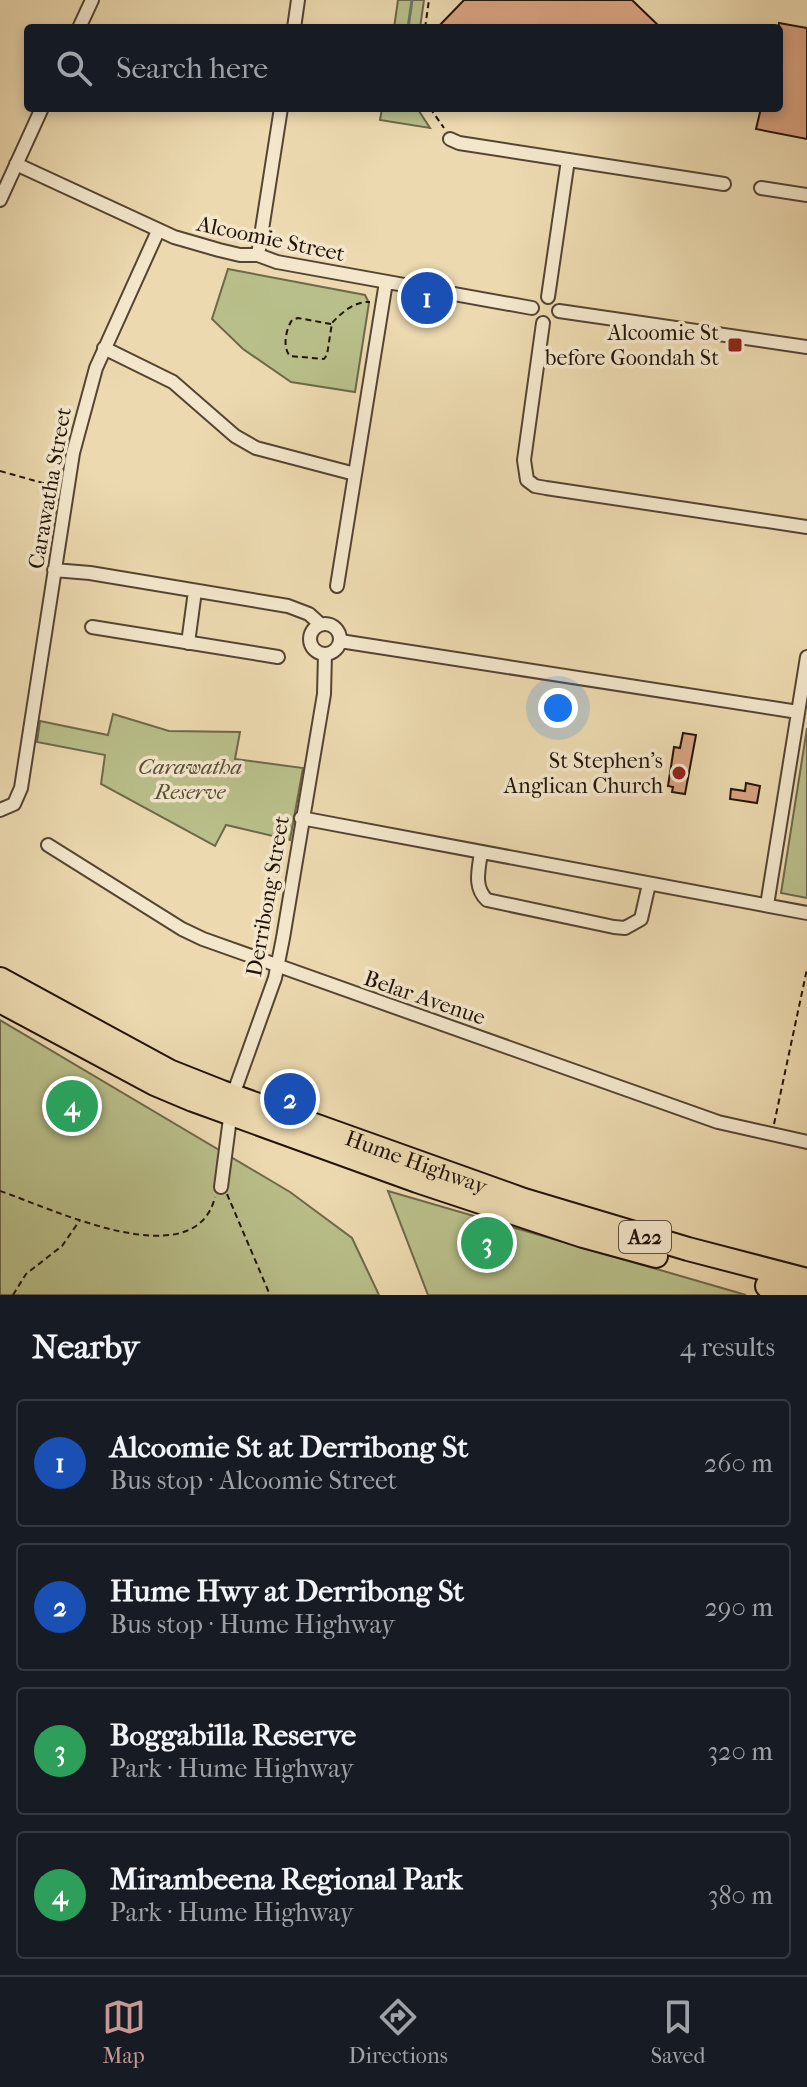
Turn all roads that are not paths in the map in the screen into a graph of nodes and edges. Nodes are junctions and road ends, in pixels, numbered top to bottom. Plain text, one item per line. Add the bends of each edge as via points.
1 (92, 0) edge
2 (298, 0) edge
3 (81, 24) edge
4 (295, 24) edge
5 (40, 112) edge
6 (280, 112) edge
7 (450, 139) road end
8 (568, 160) junction
9 (16, 164) junction
10 (724, 184) dead end
11 (761, 188) dead end
12 (807, 195) edge
13 (0, 200) edge
14 (158, 231) junction
15 (258, 255) junction
16 (386, 282) junction
17 (548, 297) junction
18 (532, 308) junction
19 (559, 311) junction
20 (543, 323) junction
21 (807, 347) edge
22 (104, 348) junction
23 (355, 474) junction
24 (807, 527) edge
25 (54, 570) junction
26 (337, 586) dead end
27 (195, 591) junction
28 (320, 624) junction
29 (92, 627) dead end
30 (340, 641) junction
31 (188, 643) junction
32 (325, 654) junction
33 (278, 657) dead end
34 (807, 657) edge
35 (798, 712) junction
36 (4, 809) edge
37 (301, 818) junction
38 (48, 845) dead end
39 (481, 852) junction
40 (649, 884) junction
41 (767, 905) junction
42 (807, 913) edge
43 (277, 966) junction
44 (0, 979) edge
45 (0, 1001) edge
46 (231, 1104) junction
47 (807, 1142) edge
48 (221, 1187) road end
49 (807, 1280) edge
50 (804, 1295) edge

1 - 3 street
2 - 4 street
5 - 9 street
6 - 15 street
7 - 8 street
8 - 10 street
8 - 17 street
9 - 13 street
9 - 14 street, Alcoomie Street
11 - 12 street
14 - 15 street, Alcoomie Street via 219,250
14 - 22 street, Carawatha Street
15 - 16 street, Alcoomie Street
16 - 18 street, Alcoomie Street
16 - 23 street
17 - 18 street
17 - 19 street via 558,303
18 - 20 street
19 - 20 street via 552,322
19 - 21 street
20 - 24 street via 524,460 527,480 546,488
22 - 23 street via 173,382 256,448
22 - 25 street, Carawatha Street via 84,405
23 - 26 street
25 - 27 street
25 - 36 street, Carawatha Street via 19,798
27 - 28 street via 288,606
27 - 31 street
28 - 30 street via 335,628
28 - 32 street via 310,639 312,648
29 - 31 street
30 - 32 street
30 - 35 street
31 - 33 street
32 - 37 street, Derribong Street via 324,694
34 - 35 street
35 - 41 street
37 - 39 street
37 - 43 street, Derribong Street
38 - 43 street, Belar Avenue via 182,929
39 - 40 street
39 - 40 street via 478,883 487,900 584,921 635,925
40 - 41 street
41 - 42 street
43 - 46 street, Derribong Street
43 - 47 street, Belar Avenue via 718,1122
44 - 46 highway, Hume Highway / A22
45 - 46 highway, Hume Highway / A22 via 155,1084
46 - 48 street, Derribong Street
46 - 49 highway, Hume Highway / A22 via 524,1200
46 - 50 highway, Hume Highway / A22 via 417,1181 583,1236

